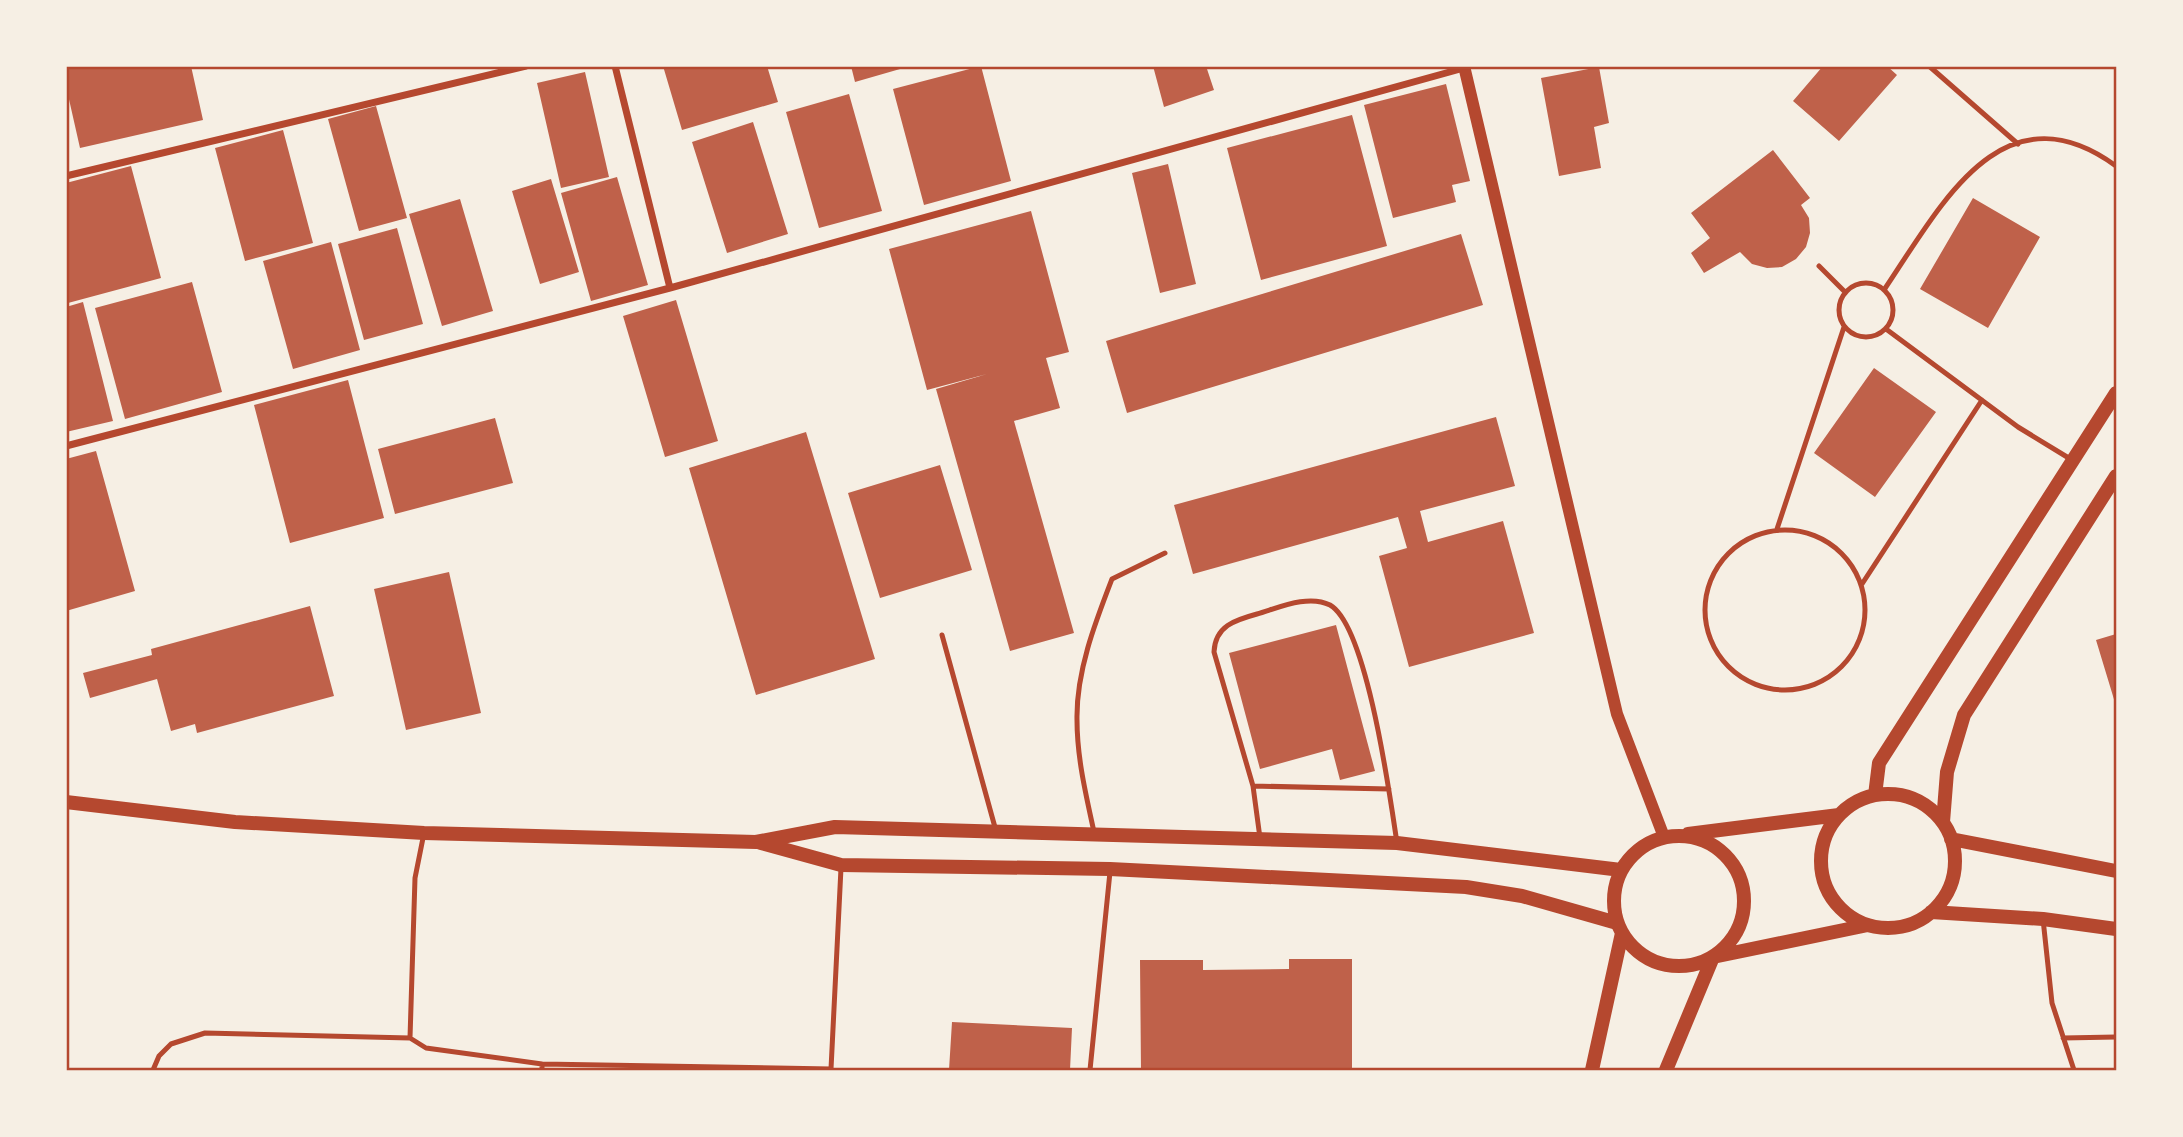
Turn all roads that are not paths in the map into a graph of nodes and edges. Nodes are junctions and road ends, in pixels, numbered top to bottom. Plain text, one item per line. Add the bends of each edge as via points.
1 (526, 66) edge
2 (615, 66) edge
3 (1929, 66) edge
4 (1464, 67) edge
5 (2018, 144) junction
6 (2116, 166) edge
7 (66, 176) edge
8 (1819, 266) dead end
9 (670, 288) junction
10 (1884, 290) junction
11 (1845, 292) junction
12 (1844, 327) junction
13 (1886, 329) junction
14 (2116, 393) edge
15 (1982, 400) junction
16 (66, 446) edge
17 (2075, 461) junction
18 (2116, 476) edge
19 (1777, 530) junction
20 (1165, 553) dead end
21 (1862, 584) junction
22 (942, 635) dead end
23 (1253, 786) junction
24 (1389, 789) junction
25 (1875, 795) junction
26 (66, 802) edge
27 (1839, 815) junction
28 (1943, 822) junction
29 (996, 832) junction
30 (424, 833) junction
31 (1094, 835) junction
32 (1670, 836) junction
33 (1260, 838) junction
34 (1951, 839) junction
35 (756, 842) junction
36 (1397, 843) junction
37 (841, 865) junction
38 (1110, 869) junction
39 (1621, 870) junction
40 (2116, 872) edge
41 (1931, 912) junction
42 (2043, 919) junction
43 (1868, 925) junction
44 (1620, 928) junction
45 (2116, 929) edge
46 (1713, 957) junction
47 (2116, 1037) edge
48 (410, 1038) junction
49 (2063, 1038) junction
50 (542, 1067) edge
51 (153, 1070) edge
52 (831, 1070) edge
53 (1090, 1070) edge
54 (1592, 1070) edge
55 (1666, 1070) edge
56 (2074, 1070) edge

1 - 7 street
2 - 9 street
3 - 5 lane
4 - 9 street
4 - 32 street via 1617,714
5 - 6 lane via 2046,136 2093,149
5 - 10 lane via 1990,154 1949,193
8 - 11 lane
9 - 16 street
10 - 11 lane via 1868,282
10 - 13 lane via 1894,313
11 - 12 lane via 1838,309
12 - 13 lane via 1860,337
12 - 19 lane
13 - 15 lane
14 - 17 main road
15 - 17 lane
15 - 21 lane
17 - 25 main road via 1879,763
18 - 28 main road via 1964,715 1947,772
19 - 21 lane via 1804,531 1829,542 1849,560
19 - 21 lane via 1751,537 1728,552 1712,575 1705,600 1706,628 1716,653 1734,673 1756,685 1782,691 1808,688 1832,676 1850,658 1863,635 1867,609
20 - 31 lane via 1112,579 1092,631 1077,719 1082,778
22 - 29 lane
23 - 24 lane
23 - 24 lane via 1214,652 1215,640 1224,626 1238,619 1316,601 1344,618 1358,647
23 - 33 lane
24 - 36 lane
25 - 27 main road via 1855,802
25 - 28 main road via 1913,799
26 - 30 main road via 234,822
27 - 32 main road
27 - 43 main road via 1823,844 1823,878 1839,907
28 - 34 main road
29 - 31 main road
29 - 35 main road via 835,827
30 - 35 main road
30 - 48 lane via 415,877
31 - 33 main road
32 - 39 main road via 1647,844
32 - 46 main road via 1697,838 1717,847 1742,881 1745,903 1740,925
33 - 36 main road
34 - 40 main road
34 - 41 main road via 1953,878 1945,897
35 - 37 main road
36 - 39 main road
37 - 38 main road
37 - 52 lane
38 - 44 main road via 1466,887 1521,896
38 - 53 lane
39 - 44 main road via 1614,896
41 - 42 main road
41 - 43 main road via 1890,928
42 - 45 main road
42 - 49 lane via 2052,1003
43 - 46 main road
44 - 46 main road via 1635,949 1652,960 1672,966
44 - 54 main road
46 - 55 main road
47 - 49 lane
48 - 50 lane via 426,1048
48 - 51 lane via 205,1033 171,1045
49 - 56 lane
50 - 52 lane

